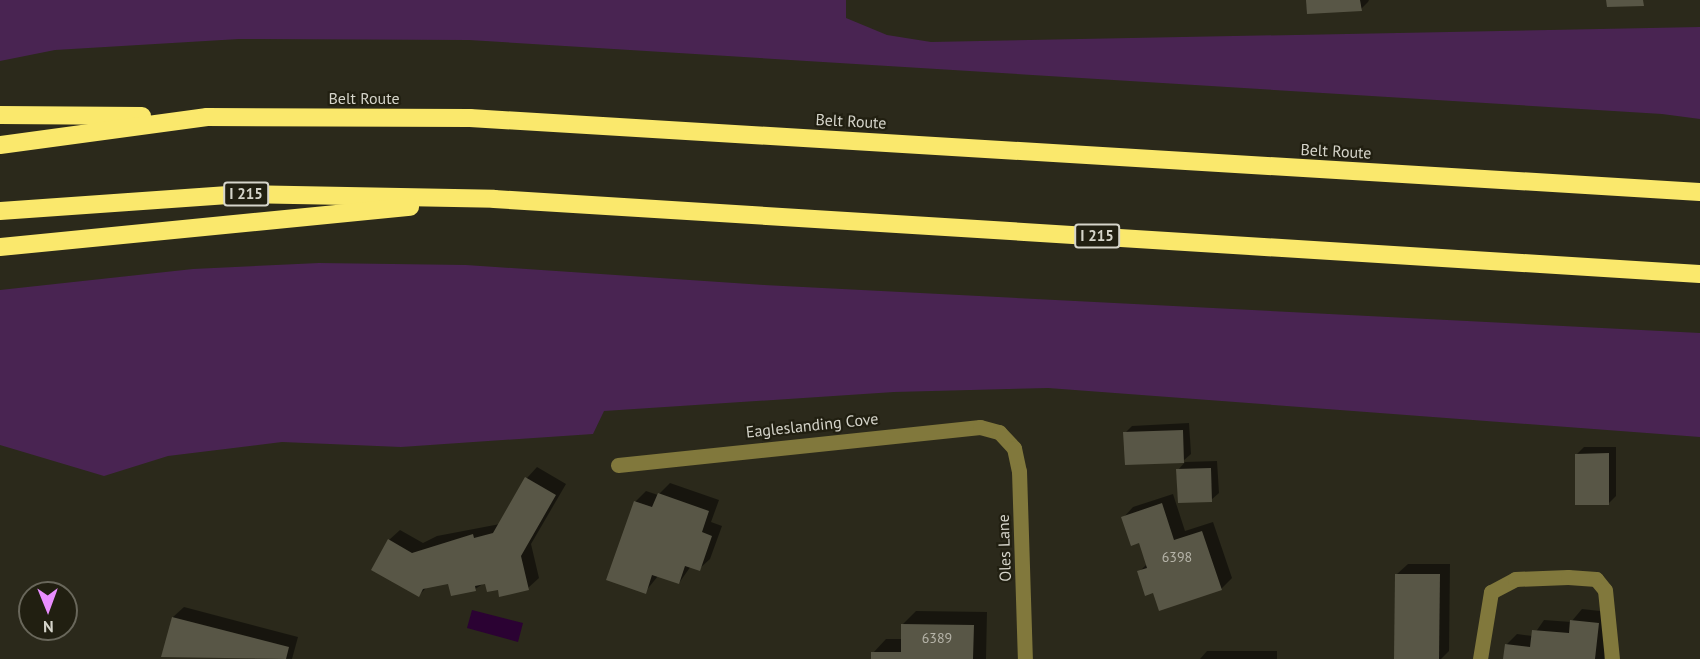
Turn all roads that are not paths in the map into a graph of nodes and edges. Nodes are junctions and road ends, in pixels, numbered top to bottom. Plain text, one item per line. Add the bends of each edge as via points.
1 (0, 115) edge
2 (207, 117) junction
3 (0, 145) edge
4 (1700, 192) edge
5 (494, 199) junction
6 (0, 212) edge
7 (0, 247) edge
8 (1700, 274) edge
9 (1006, 438) joint
10 (618, 465) dead end
11 (1025, 659) edge
12 (1480, 659) edge
13 (1612, 659) edge

1 - 2 highway
2 - 3 highway, Belt Route
2 - 4 highway, Belt Route via 470,118
5 - 6 highway, I 215 via 242,194
5 - 7 highway
5 - 8 highway, I 215
9 - 10 street, Eagleslanding Cove via 980,427
9 - 11 street, Oles Lane via 1019,471
12 - 13 street via 1491,592 1515,579 1568,577 1596,579 1605,590

